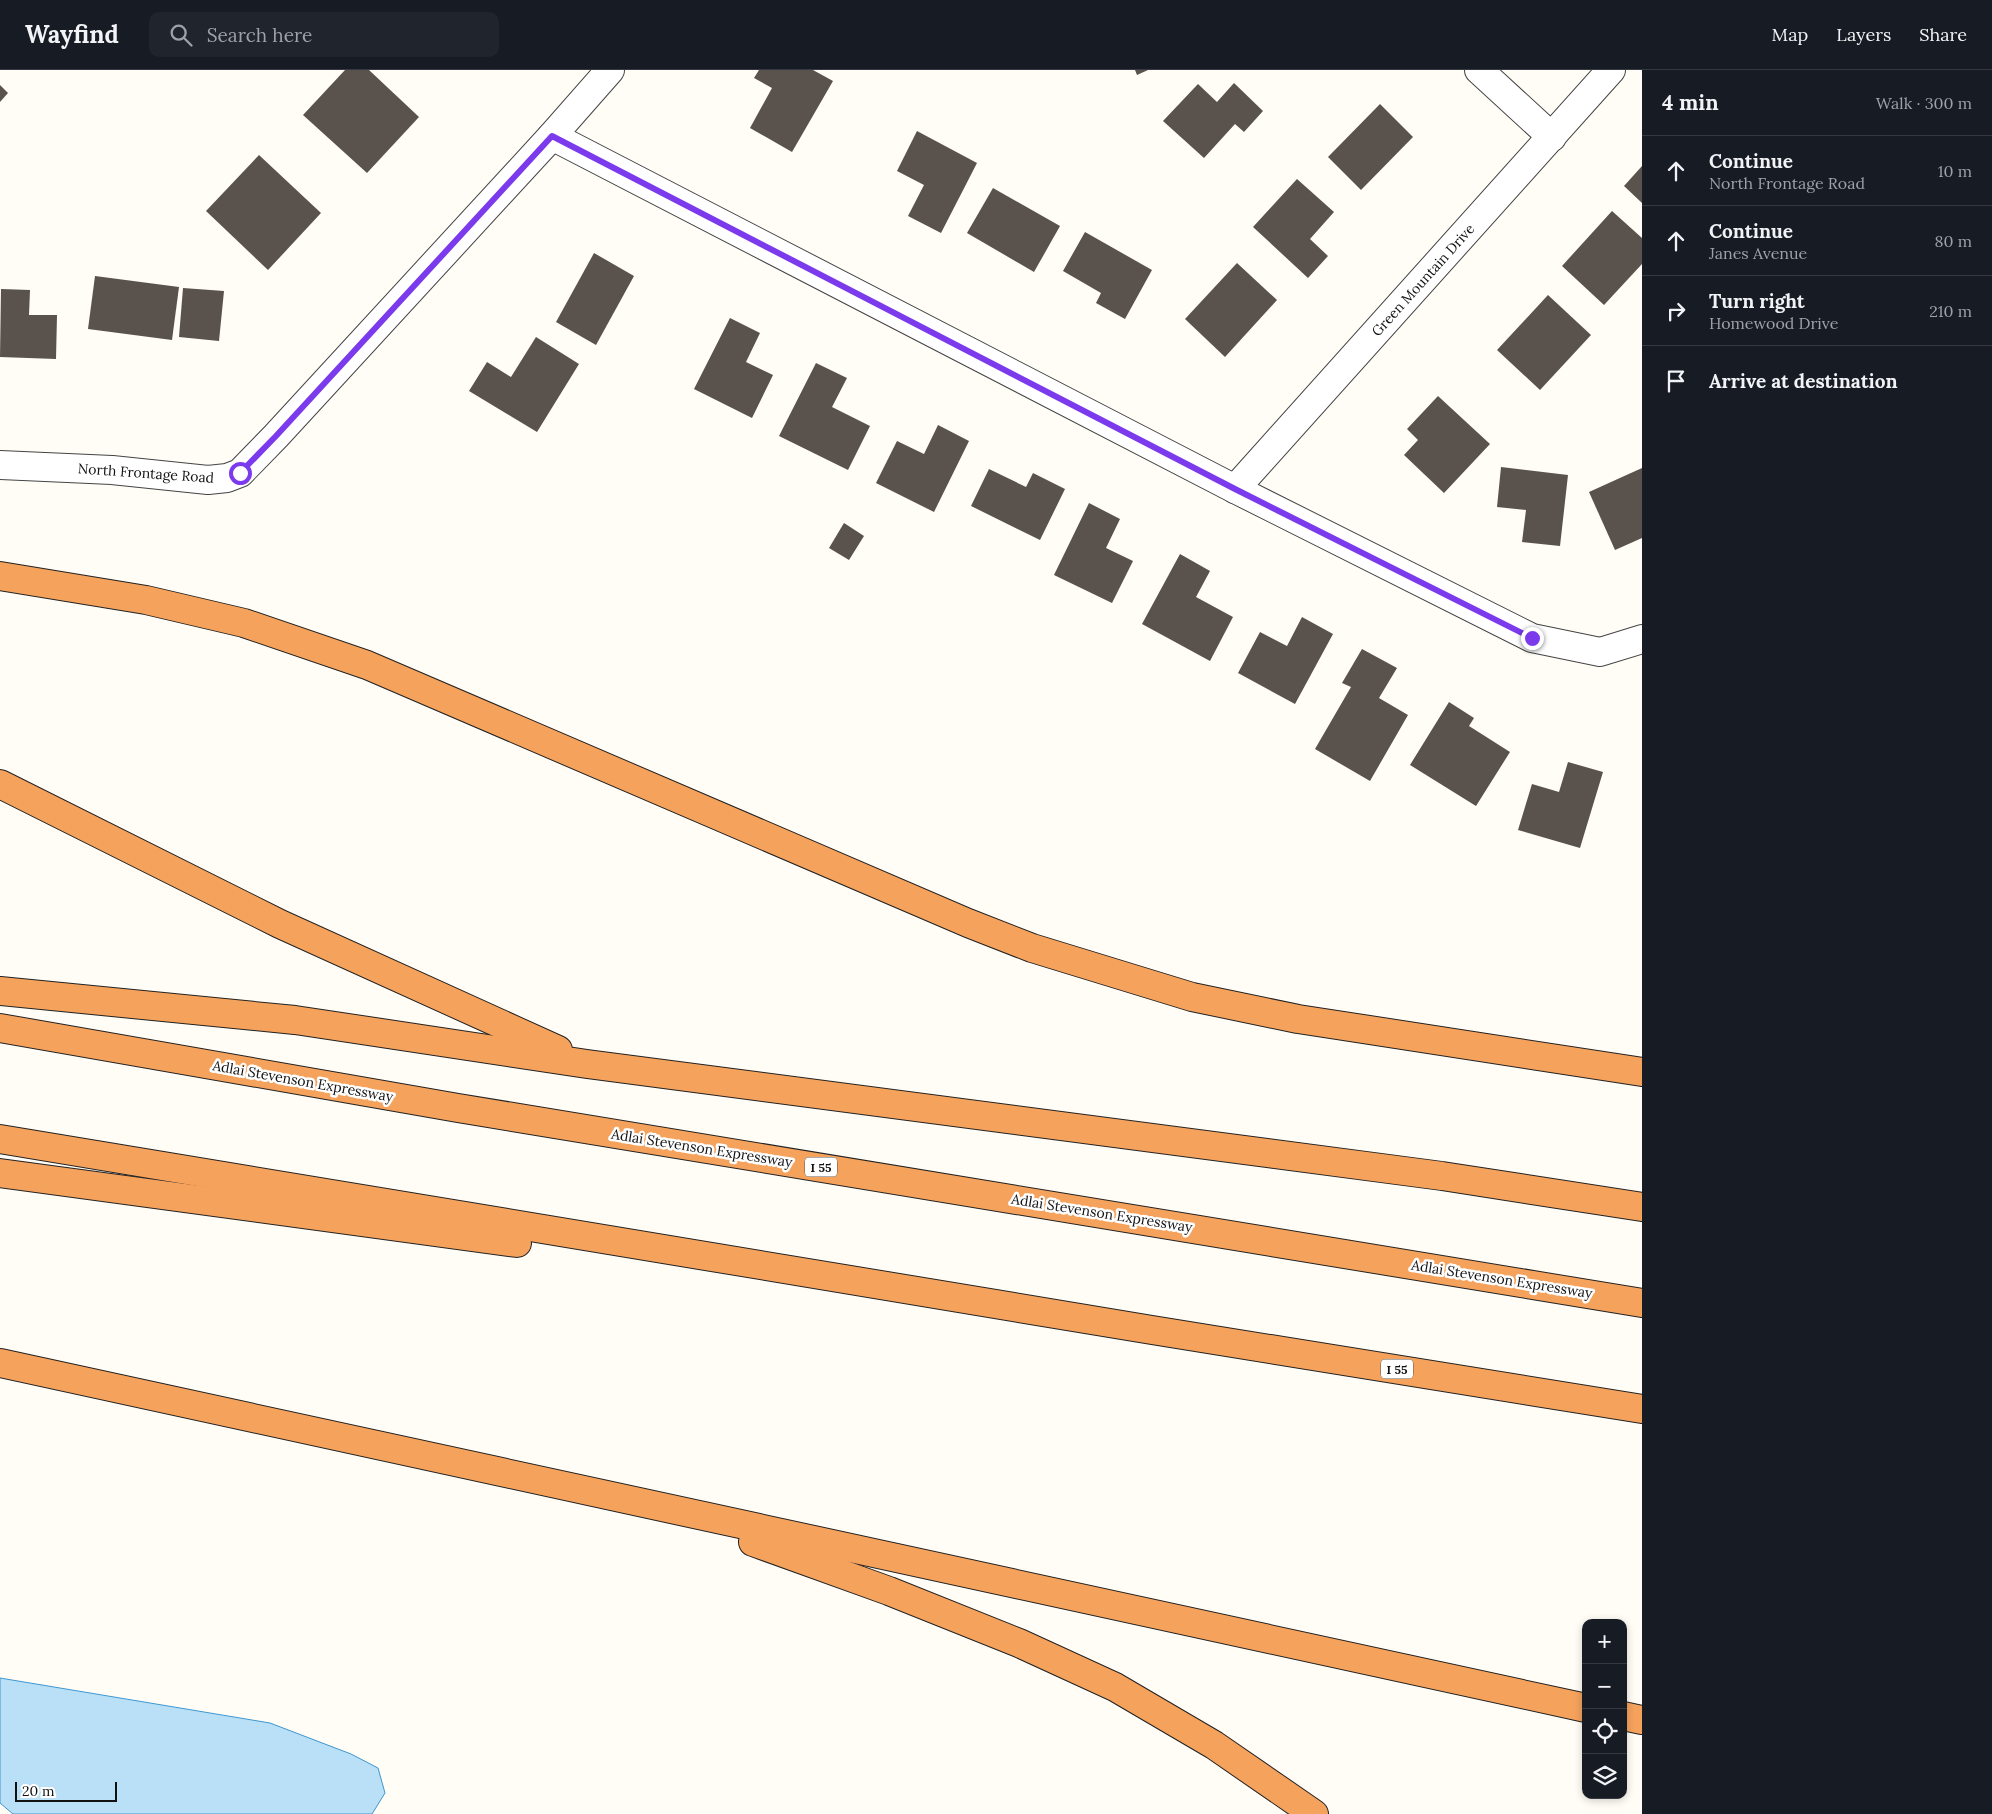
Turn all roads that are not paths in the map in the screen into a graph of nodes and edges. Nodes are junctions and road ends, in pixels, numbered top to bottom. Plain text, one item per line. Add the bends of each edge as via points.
1 (610, 70) edge
2 (1479, 70) edge
3 (1611, 70) edge
4 (552, 136) junction
5 (1552, 137) junction
6 (0, 464) edge
7 (1235, 489) junction
8 (0, 576) edge
9 (1642, 639) edge
10 (0, 784) edge
11 (0, 991) edge
12 (0, 1028) edge
13 (587, 1064) junction
14 (1642, 1072) edge
15 (0, 1139) edge
16 (0, 1173) edge
17 (1642, 1207) edge
18 (1642, 1303) edge
19 (1152, 1330) junction
20 (0, 1362) edge
21 (1642, 1408) edge
22 (651, 1505) junction
23 (1582, 1707) edge
24 (1627, 1717) edge
25 (1642, 1720) edge
26 (1314, 1814) edge

1 - 4 street, North Frontage Road
2 - 5 street
3 - 5 street, Green Mountain Drive
4 - 6 street, North Frontage Road via 240,473 208,480 112,470
4 - 7 street
5 - 7 street, Green Mountain Drive
7 - 9 street via 1532,638 1600,652
8 - 14 highway via 146,600 244,623 367,665 968,923 1114,974 1192,997 1298,1019
10 - 13 highway via 280,924
11 - 13 highway via 295,1020
12 - 18 highway, Adlai Stevenson Expressway / I 55 via 458,1108
13 - 17 highway via 1442,1176
15 - 19 highway, I 55
16 - 19 highway
19 - 21 highway, I 55
20 - 22 highway
22 - 23 highway
22 - 26 highway via 889,1591 1019,1643 1115,1687 1214,1745
24 - 25 highway

